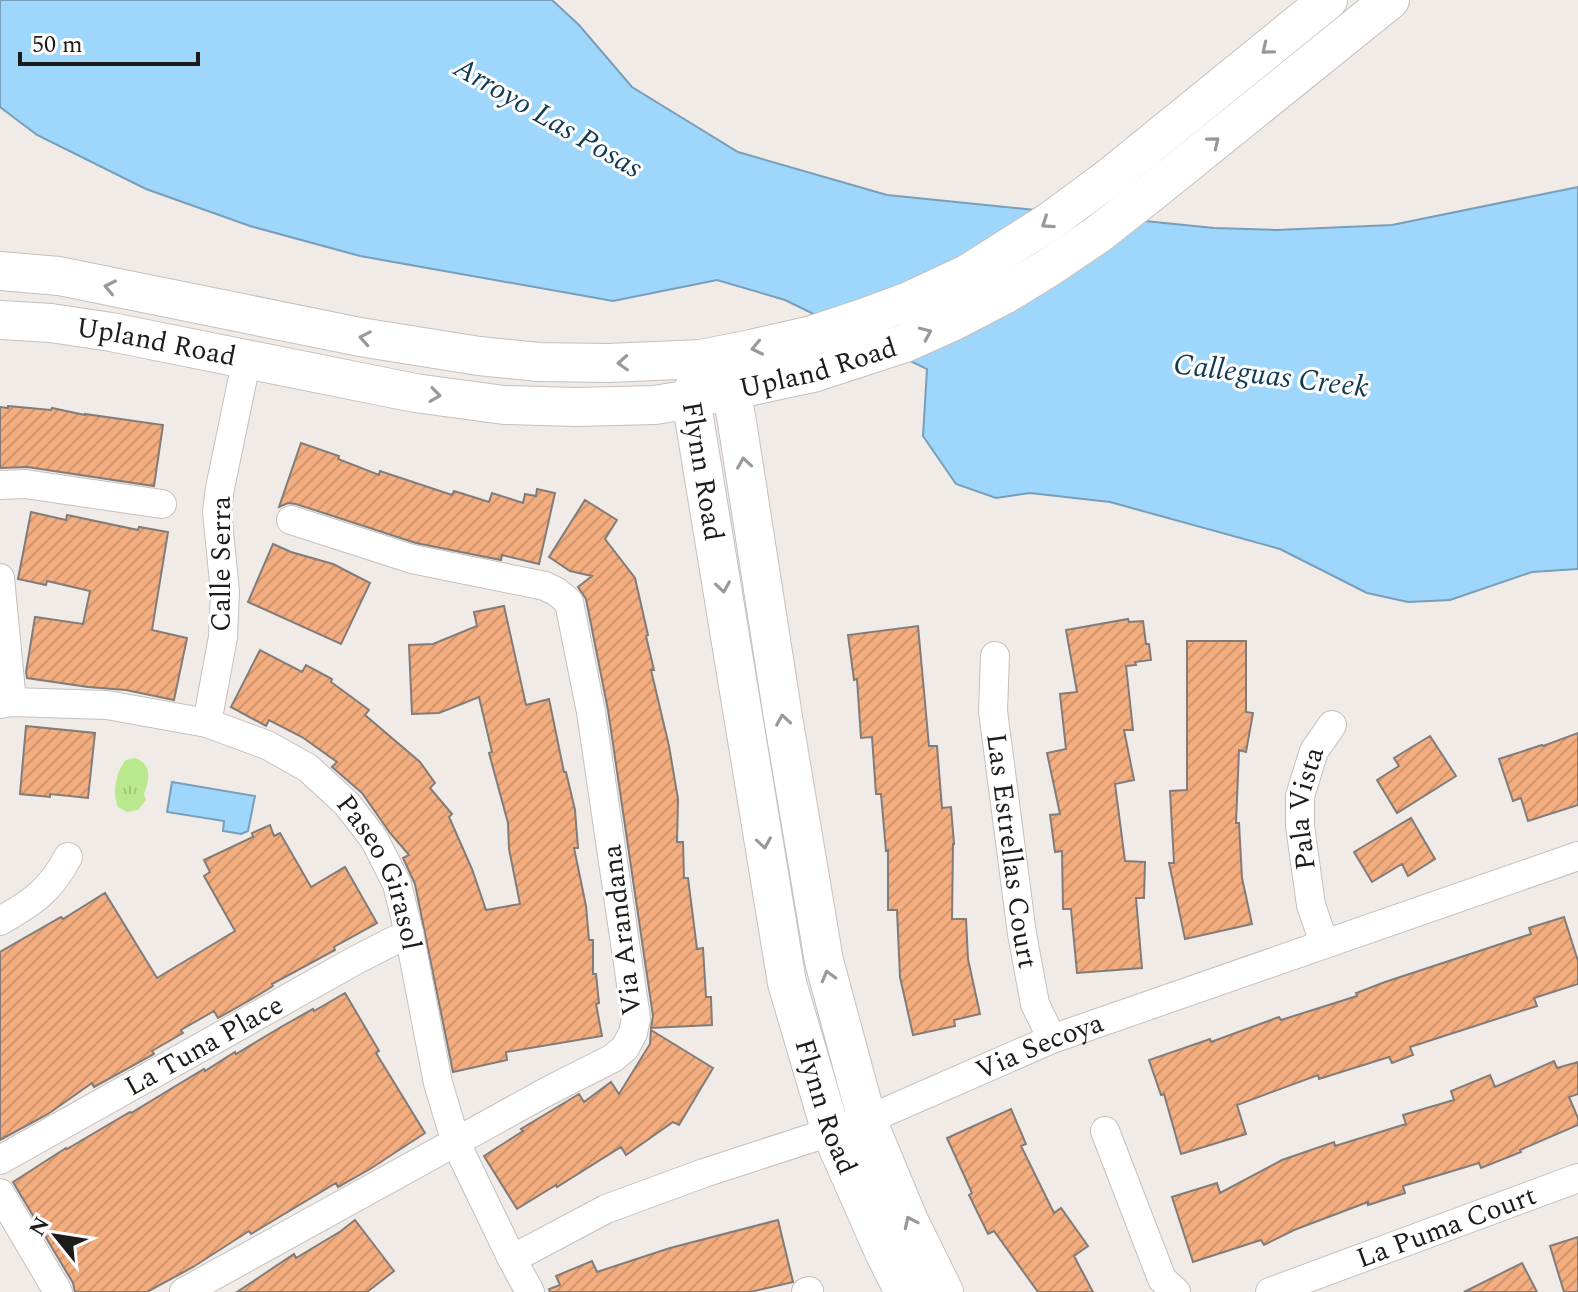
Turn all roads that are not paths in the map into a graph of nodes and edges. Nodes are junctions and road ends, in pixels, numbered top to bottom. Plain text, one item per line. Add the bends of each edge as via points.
1 (1328, 0) edge
2 (1390, 0) edge
3 (0, 271) edge
4 (0, 320) edge
5 (247, 358) junction
6 (701, 359) junction
7 (731, 390) junction
8 (691, 399) junction
9 (0, 485) edge
10 (162, 504) dead end
11 (291, 520) dead end
12 (0, 578) edge
13 (995, 656) dead end
14 (6, 703) edge
15 (207, 723) junction
16 (1332, 725) dead end
17 (1578, 856) edge
18 (68, 857) dead end
19 (0, 921) edge
20 (409, 933) junction
21 (1324, 943) junction
22 (1052, 1039) junction
23 (867, 1120) junction
24 (1105, 1131) dead end
25 (831, 1132) junction
26 (456, 1143) junction
27 (0, 1160) edge
28 (1578, 1178) edge
29 (0, 1193) edge
30 (512, 1259) junction
31 (58, 1292) edge
32 (184, 1292) edge
33 (530, 1292) edge
34 (904, 1292) edge
35 (944, 1292) edge
36 (1176, 1292) edge
37 (1270, 1292) edge

1 -> 6 main road, Upland Road via 1110,177 967,274 812,335
7 -> 2 main road, Upland Road via 813,373 905,343 1004,295 1085,243
6 -> 3 main road, Upland Road via 608,363 479,356 59,276
4 - 5 main road, Upland Road via 111,332
5 -> 8 main road, Upland Road via 415,393 504,405 628,407
5 - 15 street, Calle Serra via 217,512 225,592 223,637
6 - 7 main road, Flynn Road
6 - 8 main road, Flynn Road
7 - 8 main road, Upland Road
23 -> 7 main road, Flynn Road via 824,961
8 -> 25 main road, Flynn Road via 787,983
9 - 10 street
11 - 26 street, Via Arandana via 412,559 545,586 569,602 572,613 605,799 636,1018 633,1033 613,1058
12 - 14 street
13 - 22 street, Las Estrellas Court via 993,711 1022,934 1035,1004
14 - 15 street, Paseo Girasol via 107,705
15 - 20 street, Paseo Girasol via 267,745 308,768 347,804 374,839 397,884
16 - 21 street, Pala Vista via 1314,751 1300,796 1311,905
17 - 21 street, Via Secoya
18 - 19 street via 46,890
20 - 26 street, Paseo Girasol via 438,1083
20 - 27 street, La Tuna Place
21 - 22 street, Via Secoya
22 - 23 street, Via Secoya
23 - 25 street, Via Secoya
35 -> 23 main road, Flynn Road
24 - 36 street via 1162,1279
25 - 30 street, Via Secoya via 606,1209
25 - 34 main road, Flynn Road
26 - 30 street, Paseo Girasol
26 - 32 street, Via Arandana
28 - 37 street, La Puma Court
29 - 31 street
30 - 33 street, Paseo Girasol

